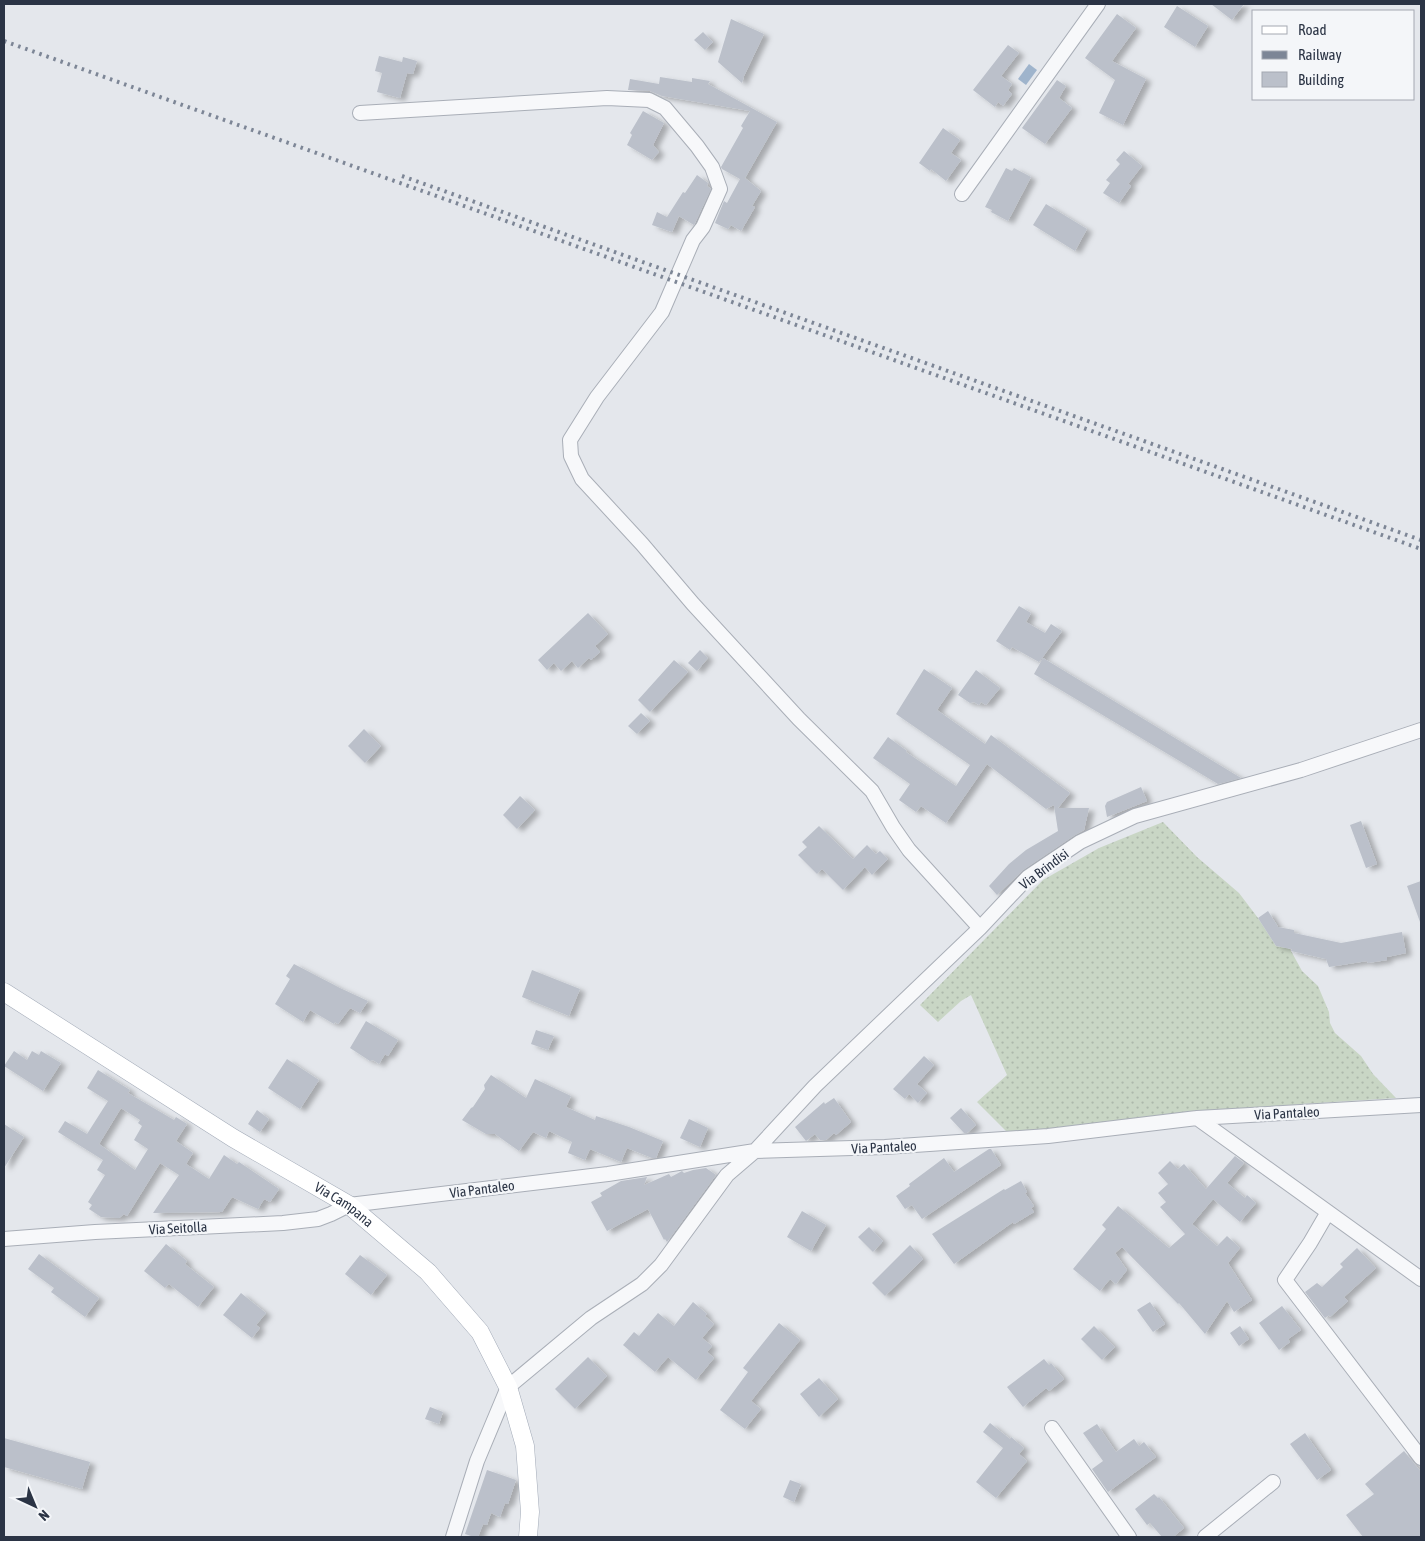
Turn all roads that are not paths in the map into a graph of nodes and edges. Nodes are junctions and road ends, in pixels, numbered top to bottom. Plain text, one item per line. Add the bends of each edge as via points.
1 (1098, 4) edge
2 (360, 113) dead end
3 (962, 194) dead end
4 (1421, 730) edge
5 (980, 928) junction
6 (4, 992) edge
7 (1421, 1105) edge
8 (1197, 1118) junction
9 (755, 1151) junction
10 (349, 1205) junction
11 (1328, 1212) junction
12 (4, 1239) edge
13 (1421, 1279) edge
14 (508, 1387) junction
15 (1052, 1428) dead end
16 (1421, 1458) edge
17 (1273, 1482) dead end
18 (453, 1537) edge
19 (528, 1537) edge
20 (1129, 1537) edge
21 (1205, 1537) edge

1 - 3 street
2 - 5 street via 607,98 649,100 665,108 697,146 712,168 720,188 662,312 597,397 570,440 571,456 582,479 693,604 799,719 872,791 909,850
4 - 5 street, Via Brindisi via 1301,770 1135,816 1080,842 1028,877
5 - 9 street, Via Brindisi via 815,1086
6 - 10 main road, Via Campana via 233,1138
7 - 8 street, Via Pantaleo
8 - 9 street, Via Pantaleo via 1048,1136 885,1147
8 - 11 street
9 - 10 street, Via Pantaleo via 608,1174
9 - 14 street, Via Brindisi via 727,1175 661,1265 642,1284 591,1318
10 - 12 street, Via Seitolla via 318,1219
10 - 14 main road, Via Campana via 428,1272 480,1332
11 - 13 street
11 - 16 street via 1285,1280
14 - 18 street via 477,1461
14 - 19 main road, Via Campana via 525,1446 530,1512
15 - 20 street
17 - 21 street

